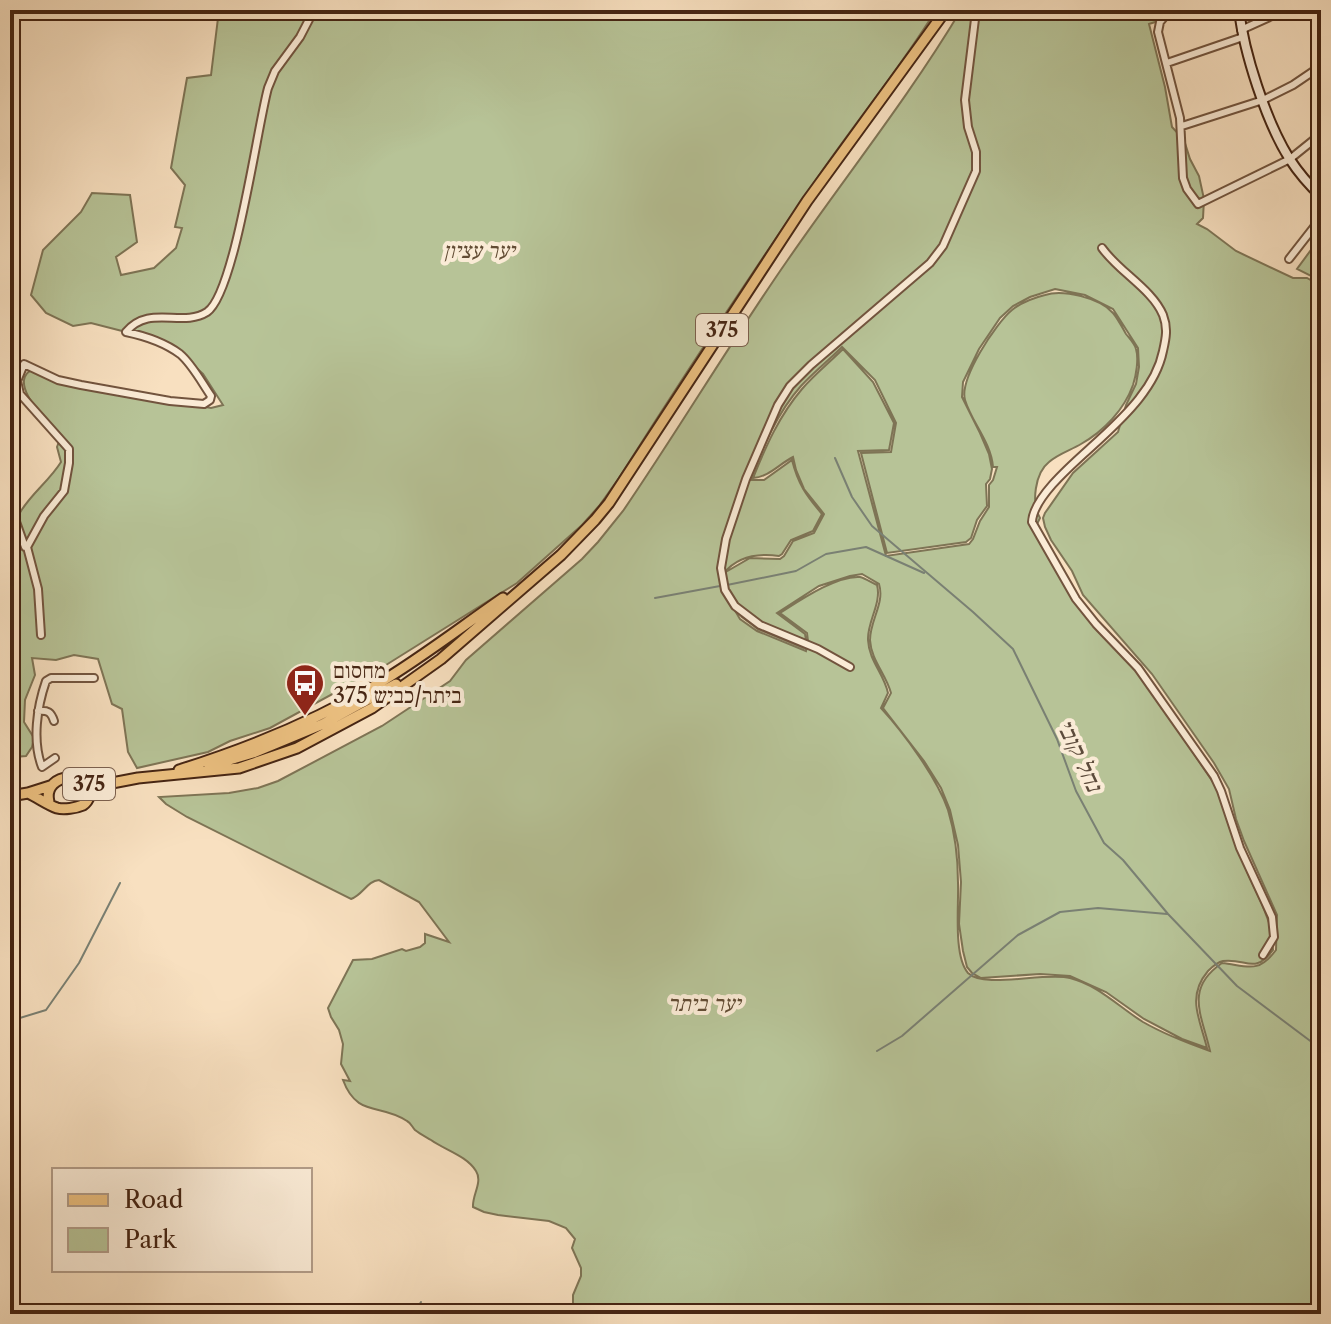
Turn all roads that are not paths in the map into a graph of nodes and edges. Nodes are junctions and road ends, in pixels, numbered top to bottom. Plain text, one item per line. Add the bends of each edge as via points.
1 (314, 10) edge
2 (946, 10) edge
3 (956, 10) edge
4 (974, 10) edge
5 (1170, 10) edge
6 (1239, 10) edge
7 (1285, 10) edge
8 (930, 33) junction
9 (1242, 33) junction
10 (1167, 63) junction
11 (1321, 66) edge
12 (1263, 100) junction
13 (1182, 126) junction
14 (1321, 134) edge
15 (1290, 159) junction
16 (1321, 196) edge
17 (1321, 218) edge
18 (1102, 248) dead end
19 (1289, 259) dead end
20 (10, 505) edge
21 (27, 547) junction
22 (539, 574) junction
23 (41, 635) dead end
24 (850, 667) dead end
25 (94, 678) dead end
26 (38, 711) junction
27 (54, 721) dead end
28 (55, 758) dead end
29 (160, 776) junction
30 (50, 786) junction
31 (91, 787) junction
32 (28, 793) junction
33 (10, 796) edge
34 (49, 802) junction
35 (1263, 955) dead end

1 - 21 street via 268,88 232,260 218,299 207,312 141,319 126,332 182,356 210,400 170,401 81,385 24,364 17,381 20,394 70,455 64,491
2 - 8 main road, 375
3 - 8 main road
4 - 24 street via 965,100 976,171 943,246 790,386 746,479 726,539 721,568 735,606 760,625
5 - 10 street via 1158,32
6 - 9 street
7 - 9 street
8 - 22 main road, 375 via 807,201 609,503
9 - 10 street
9 - 12 street
10 - 13 street
11 - 12 street
12 - 13 street
12 - 15 street
13 - 15 street via 1183,178 1198,204
14 - 15 street
15 - 16 street
17 - 19 street
18 - 35 street via 1163,316 1166,335 1160,367 1128,410 1046,492 1032,522 1076,599 1138,668 1214,776 1272,917 1274,937
20 - 21 street
21 - 23 street via 38,589
22 - 29 main road via 377,685 252,744
22 - 29 main road, 375 via 441,659 323,724 253,753
25 - 26 street via 51,678
26 - 27 street via 47,710
26 - 28 street via 42,767
29 - 31 main road, 375
30 - 31 main road, 375 via 74,777
30 - 32 main road, 375
30 - 34 main road, 375
31 - 34 main road, 375 via 82,805 59,808
32 - 33 main road, 375
32 - 34 main road, 375

